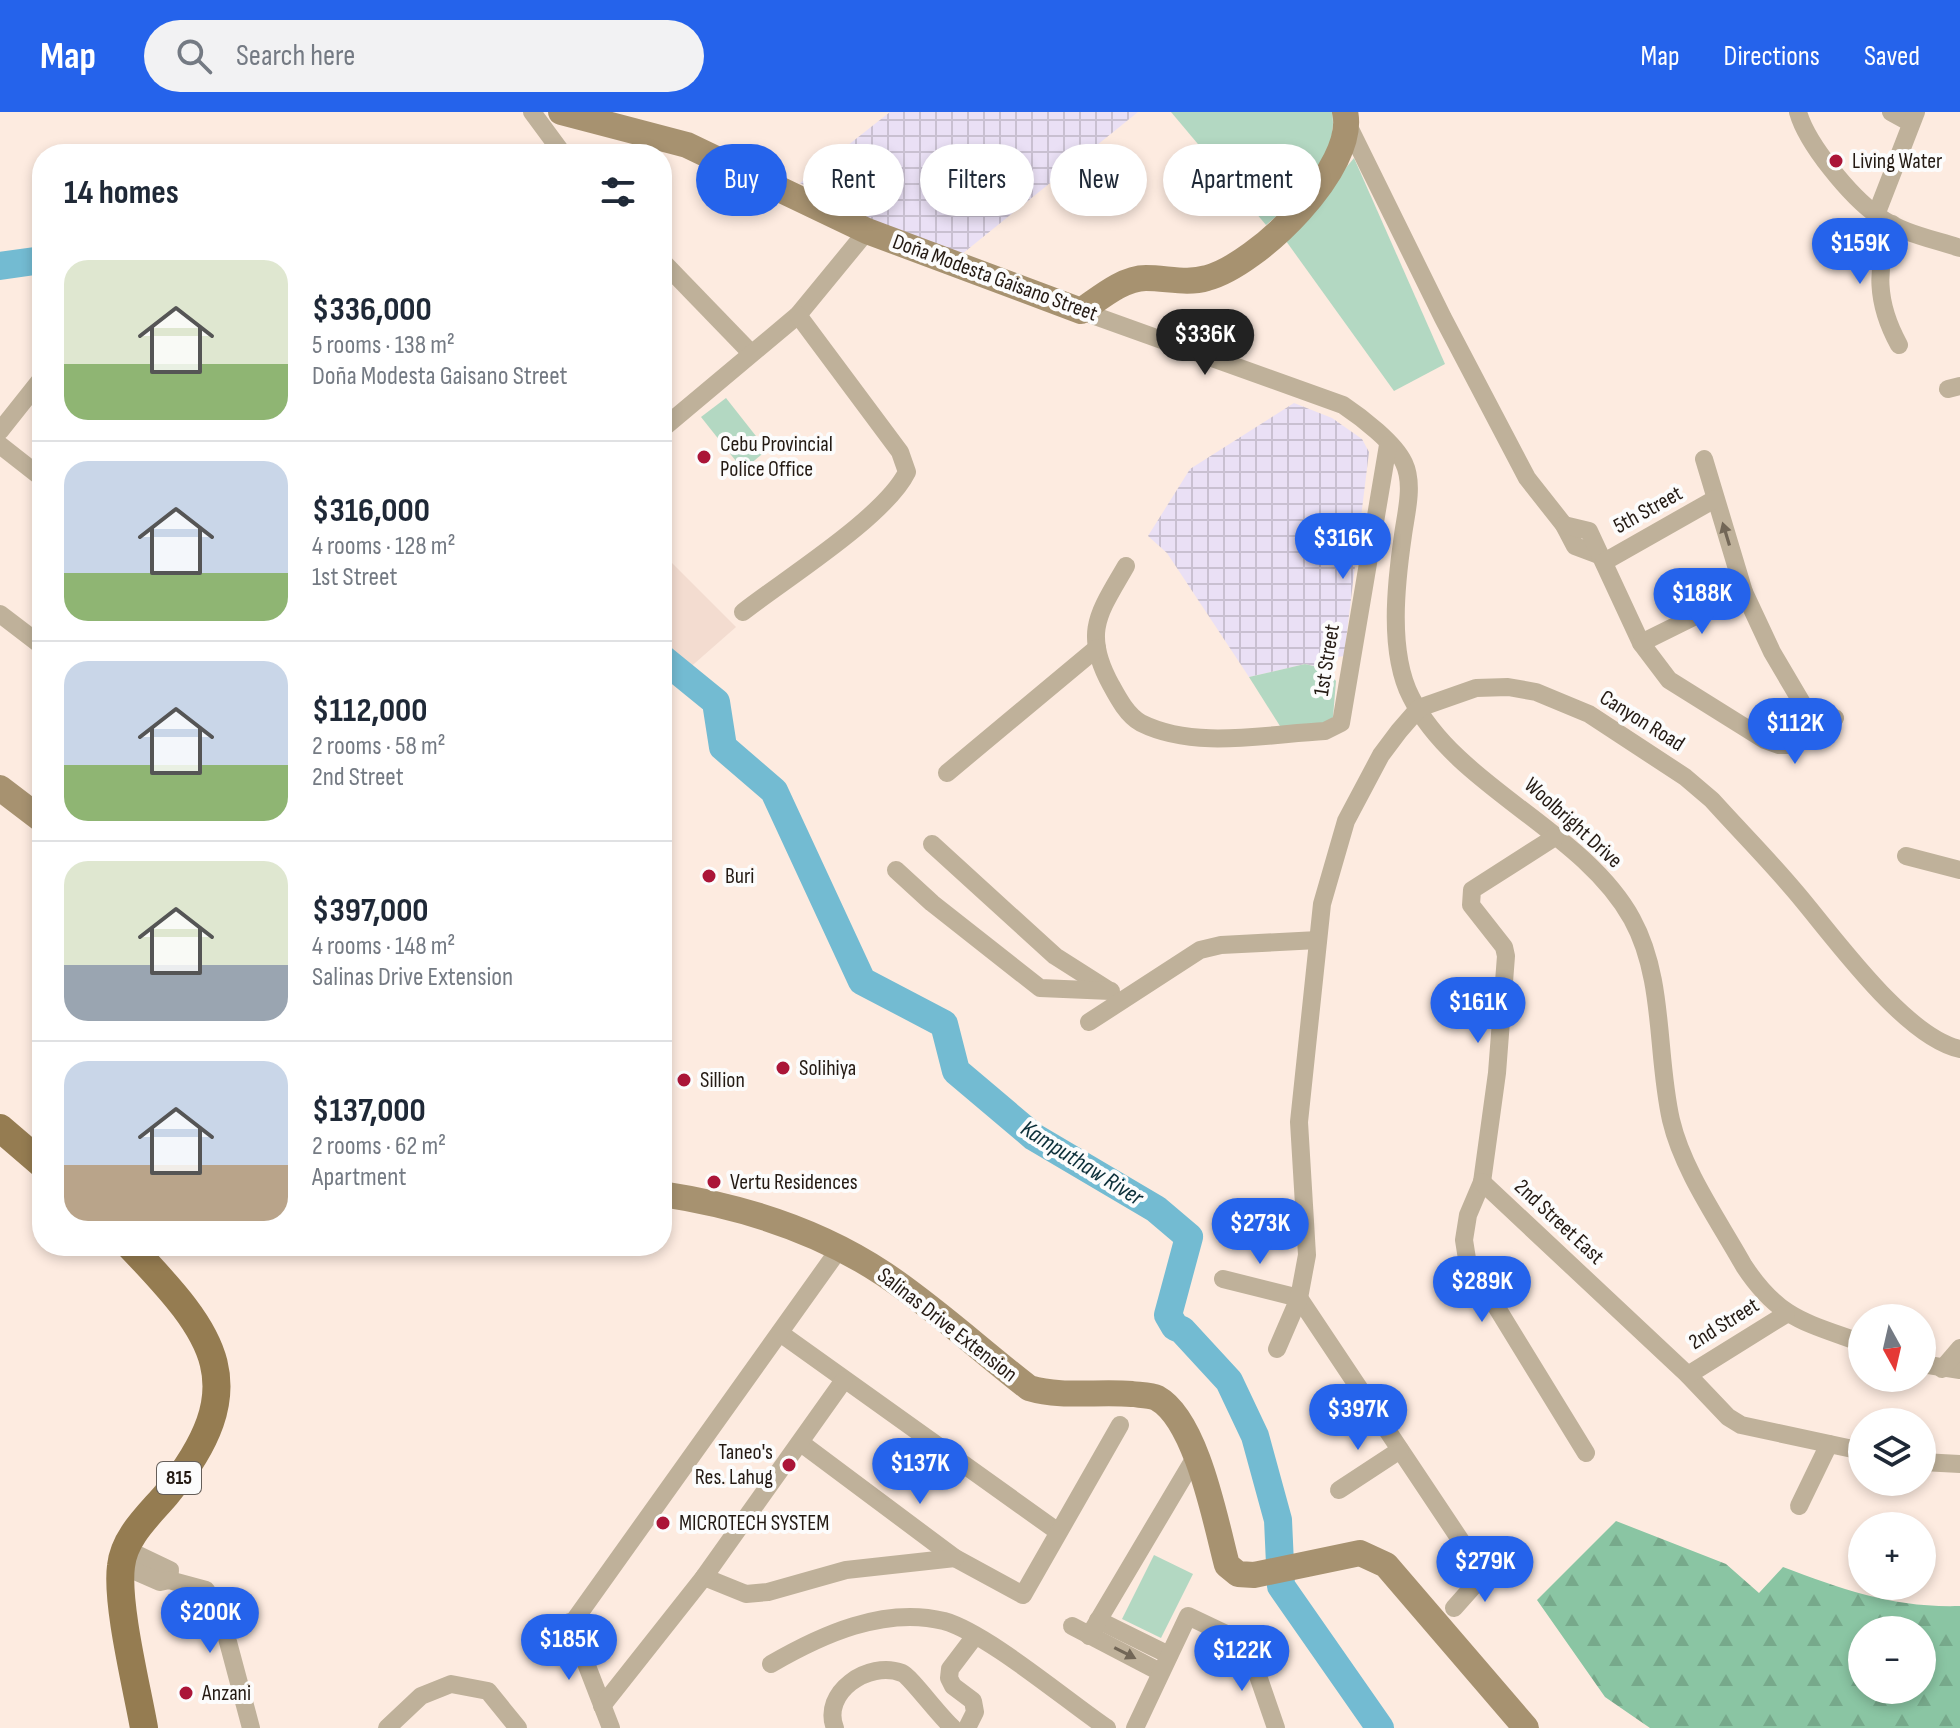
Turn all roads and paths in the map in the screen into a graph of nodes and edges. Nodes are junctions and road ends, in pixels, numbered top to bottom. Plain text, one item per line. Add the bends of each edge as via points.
1 (532, 112) edge
2 (561, 112) edge
3 (1798, 112) edge
4 (1891, 112) edge
5 (1913, 117) edge
6 (1347, 118) edge
7 (556, 144) edge
8 (1884, 220) junction
9 (867, 231) junction
10 (1960, 248) edge
11 (672, 271) edge
12 (1081, 311) junction
13 (798, 315) junction
14 (1899, 345) dead end
15 (751, 353) junction
16 (32, 391) edge
17 (1343, 405) joint
18 (672, 420) edge
19 (0, 431) edge
20 (0, 445) edge
21 (1388, 445) junction
22 (1704, 459) dead end
23 (32, 470) edge
24 (1715, 499) junction
25 (1564, 525) junction
26 (1601, 559) junction
27 (1126, 566) dead end
28 (1744, 592) junction
29 (743, 612) dead end
30 (0, 614) edge
31 (32, 638) edge
32 (1641, 643) junction
33 (1097, 648) junction
34 (1419, 708) junction
35 (1835, 718) dead end
36 (1818, 730) junction
37 (947, 773) dead end
38 (0, 788) edge
39 (32, 812) edge
40 (1555, 837) junction
41 (932, 844) dead end
42 (1906, 856) dead end
43 (896, 870) dead end
44 (1960, 870) edge
45 (1318, 940) junction
46 (1115, 997) junction
47 (1089, 1022) dead end
48 (1960, 1049) edge
49 (0, 1128) edge
50 (32, 1155) edge
51 (1482, 1182) junction
52 (672, 1195) edge
53 (840, 1248) junction
54 (139, 1256) edge
55 (1223, 1279) dead end
56 (1299, 1298) junction
57 (1786, 1314) junction
58 (780, 1333) junction
59 (1848, 1338) edge
60 (1960, 1348) edge
61 (1277, 1349) dead end
62 (1951, 1369) edge
63 (1688, 1375) junction
64 (844, 1380) junction
65 (1120, 1425) dead end
66 (801, 1443) junction
67 (1829, 1444) junction
68 (1848, 1448) edge
69 (1400, 1450) junction
70 (1586, 1453) dead end
71 (1197, 1454) junction
72 (1936, 1463) edge
73 (1960, 1464) edge
74 (1339, 1490) dead end
75 (1799, 1506) dead end
76 (1057, 1531) junction
77 (124, 1557) junction
78 (955, 1558) junction
79 (704, 1577) junction
80 (1454, 1608) dead end
81 (570, 1622) junction
82 (1072, 1626) dead end
83 (1094, 1628) junction
84 (975, 1636) junction
85 (551, 1653) dead end
86 (1165, 1663) junction
87 (771, 1664) dead end
88 (602, 1706) junction
89 (144, 1728) edge
90 (251, 1728) edge
91 (387, 1728) edge
92 (518, 1728) edge
93 (611, 1728) edge
94 (835, 1728) edge
95 (953, 1728) edge
96 (967, 1728) edge
97 (1107, 1728) edge
98 (1135, 1728) edge
99 (1276, 1728) edge
100 (1526, 1728) edge

1 - 7 street
2 - 9 street, Doña Modesta Gaisano Street via 687,145
3 - 8 street via 1825,161
4 - 5 street
5 - 8 street
6 - 12 street via 1339,151 1306,204 1231,269 1191,282 1129,280
6 - 25 street via 1527,478
8 - 10 street
8 - 14 street via 1879,270 1884,311
9 - 12 street, Doña Modesta Gaisano Street
9 - 13 street
11 - 15 street
12 - 17 street, Doña Modesta Gaisano Street
13 - 15 street
13 - 29 street via 900,452 907,472 900,487 859,525
15 - 18 street
16 - 19 street
17 - 21 street, Woolbright Drive via 1365,419
20 - 23 street
21 - 33 street, 1st Street via 1341,723 1325,731 1202,738 1141,722 1118,697
21 - 34 street, Woolbright Drive via 1404,463 1409,495 1396,583 1397,629 1404,676
22 - 24 street
24 - 26 street, 5th Street
28 -> 24 street
25 - 26 street via 1575,546
25 - 26 street via 1589,531
26 - 32 street
27 - 33 street via 1095,624
28 - 32 street
28 - 36 street
30 - 31 street
32 - 36 street via 1669,680 1765,740 1792,745
33 - 37 street
34 - 40 street, Woolbright Drive via 1444,742
34 - 45 street via 1381,755 1346,821 1322,904
34 - 48 street, Canyon Road via 1476,688 1508,687 1536,692 1589,714 1712,800 1875,987 1918,1026 1946,1046
35 - 36 street
38 - 39 street
40 - 51 street, 2nd Street East via 1472,890 1471,905 1506,956
40 - 57 street, Woolbright Drive via 1618,897 1644,943 1674,1132 1744,1266
41 - 46 street via 1055,956
42 - 44 street
43 - 46 street via 1040,988
45 - 46 street via 1200,950
45 - 56 street via 1299,1122 1307,1255
46 - 47 street
49 - 50 main road
51 - 63 street, 2nd Street East
51 - 70 street via 1468,1215 1467,1259
52 - 53 street, Salinas Drive Extension via 716,1202 795,1227
53 - 58 street
53 - 71 street, Salinas Drive Extension via 885,1274 1029,1388 1157,1398
54 - 77 main road, 815 via 202,1330 217,1386 200,1450 131,1537
55 - 56 street
56 - 61 street
56 - 69 street
57 - 59 street, Woolbright Drive
57 - 63 street, 2nd Street
58 - 64 street
58 - 81 street
60 - 62 street
63 - 67 street, 2nd Street East via 1741,1425
64 - 66 street
64 - 76 street
65 - 76 street
66 - 78 street
66 - 79 street
67 - 68 street, 2nd Street East
67 - 75 street
69 - 74 street
69 - 80 street via 1486,1572
71 - 83 street
71 - 100 street, Salinas Drive Extension via 1227,1565 1238,1574 1254,1575 1360,1553 1386,1565
72 - 73 street
76 - 78 street via 1023,1595
77 - 89 main road
77 - 90 street via 170,1570 169,1580 206,1590 220,1612
78 - 79 street via 846,1570 757,1593 730,1590
79 - 88 street
81 - 85 street
81 - 88 street
82 - 83 street
83 - 86 street
84 - 87 street via 944,1621 895,1618 839,1632
84 - 96 street via 949,1678 973,1701 975,1712
84 - 97 street
86 - 98 street
86 - 99 street via 1188,1616 1247,1644
88 - 93 street
91 - 92 street via 421,1696 451,1684 488,1691
94 - 95 street via 831,1704 840,1689 885,1671 902,1673 913,1682

